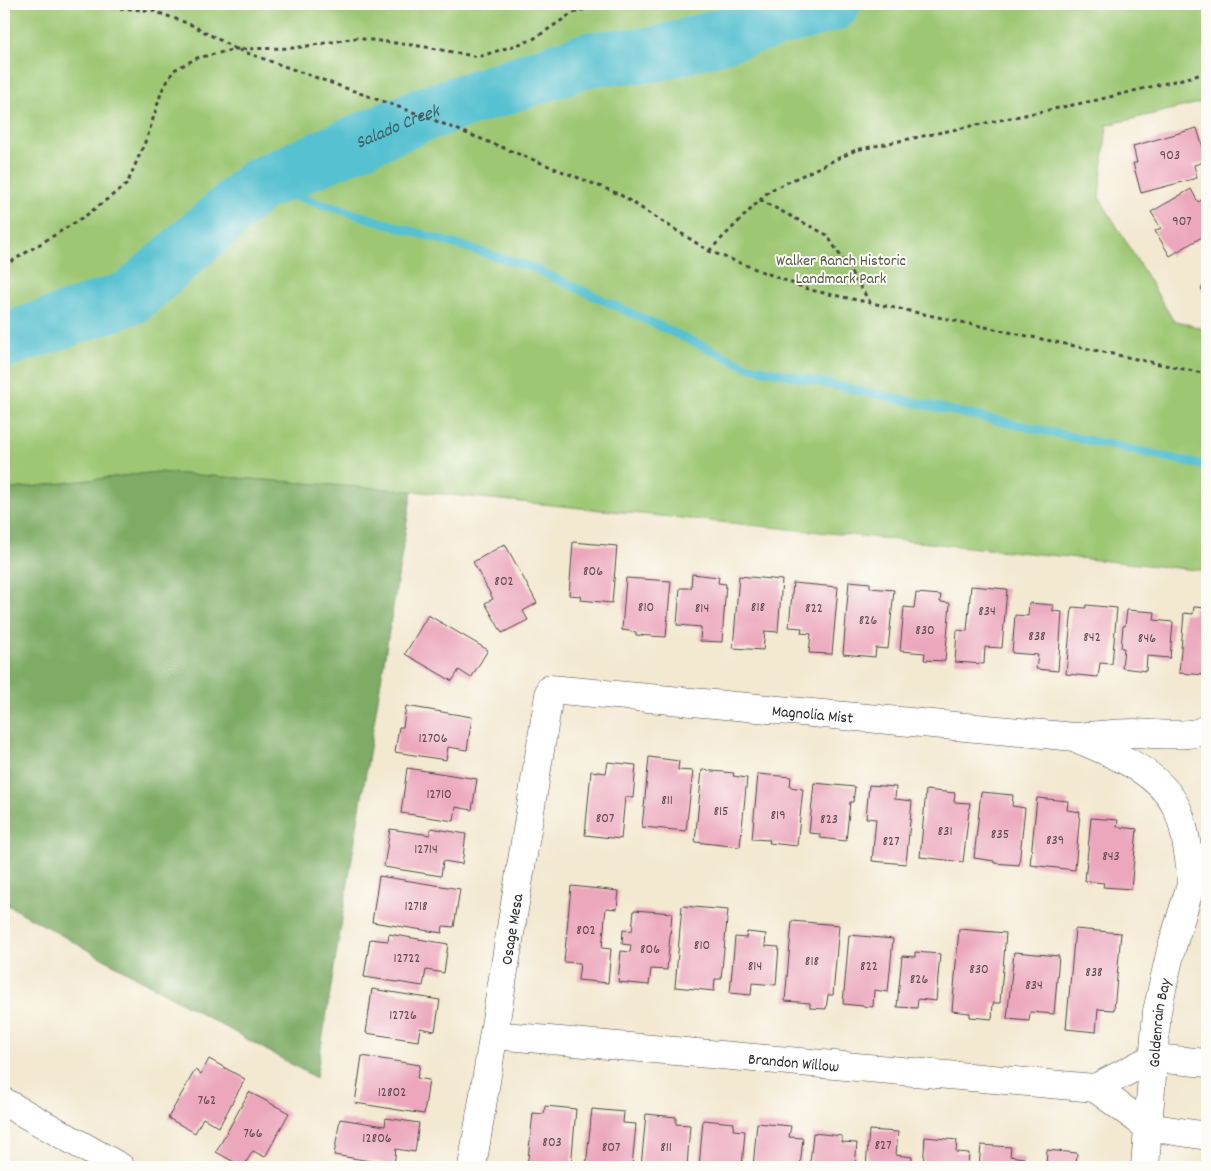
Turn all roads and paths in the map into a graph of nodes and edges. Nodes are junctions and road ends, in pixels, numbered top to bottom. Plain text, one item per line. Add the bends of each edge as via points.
1 (72, 4) edge
2 (599, 4) edge
3 (236, 49) junction
4 (1207, 73) edge
5 (760, 200) junction
6 (709, 251) junction
7 (4, 266) edge
8 (870, 303) junction
9 (1207, 374) edge
10 (550, 690) joint
11 (1207, 728) edge
12 (1075, 737) junction
13 (1207, 856) edge
14 (1192, 881) junction
15 (494, 1035) junction
16 (1153, 1058) junction
17 (1207, 1063) edge
18 (1094, 1088) junction
19 (4, 1102) edge
20 (1148, 1127) junction
21 (1207, 1136) edge
22 (120, 1167) edge
23 (472, 1167) edge
24 (1145, 1167) edge

1 - 3 path via 154,11 192,25
2 - 3 path via 571,14 532,40 478,57 356,38 295,48
3 - 6 path via 421,116 619,194
3 - 7 path via 197,58 174,70 162,90 148,135 127,184 84,217
4 - 5 path via 1097,100 856,150 769,191
5 - 6 path
5 - 8 path via 827,235
6 - 8 path via 810,290
8 - 9 path
10 - 12 street, Magnolia Mist
10 - 15 street, Osage Mesa
11 - 12 street, Magnolia Mist via 1190,734 1132,733
12 - 14 street, Magnolia Mist via 1127,761 1154,779 1169,794 1180,816
13 - 14 street
14 - 16 street, Goldenrain Bay via 1157,1011
15 - 18 street, Brandon Willow
15 - 23 street, Osage Mesa
16 - 17 street
16 - 18 street
16 - 20 street, Goldenrain Bay
18 - 20 street
19 - 22 street
20 - 21 street
20 - 24 street, Goldenrain Bay

